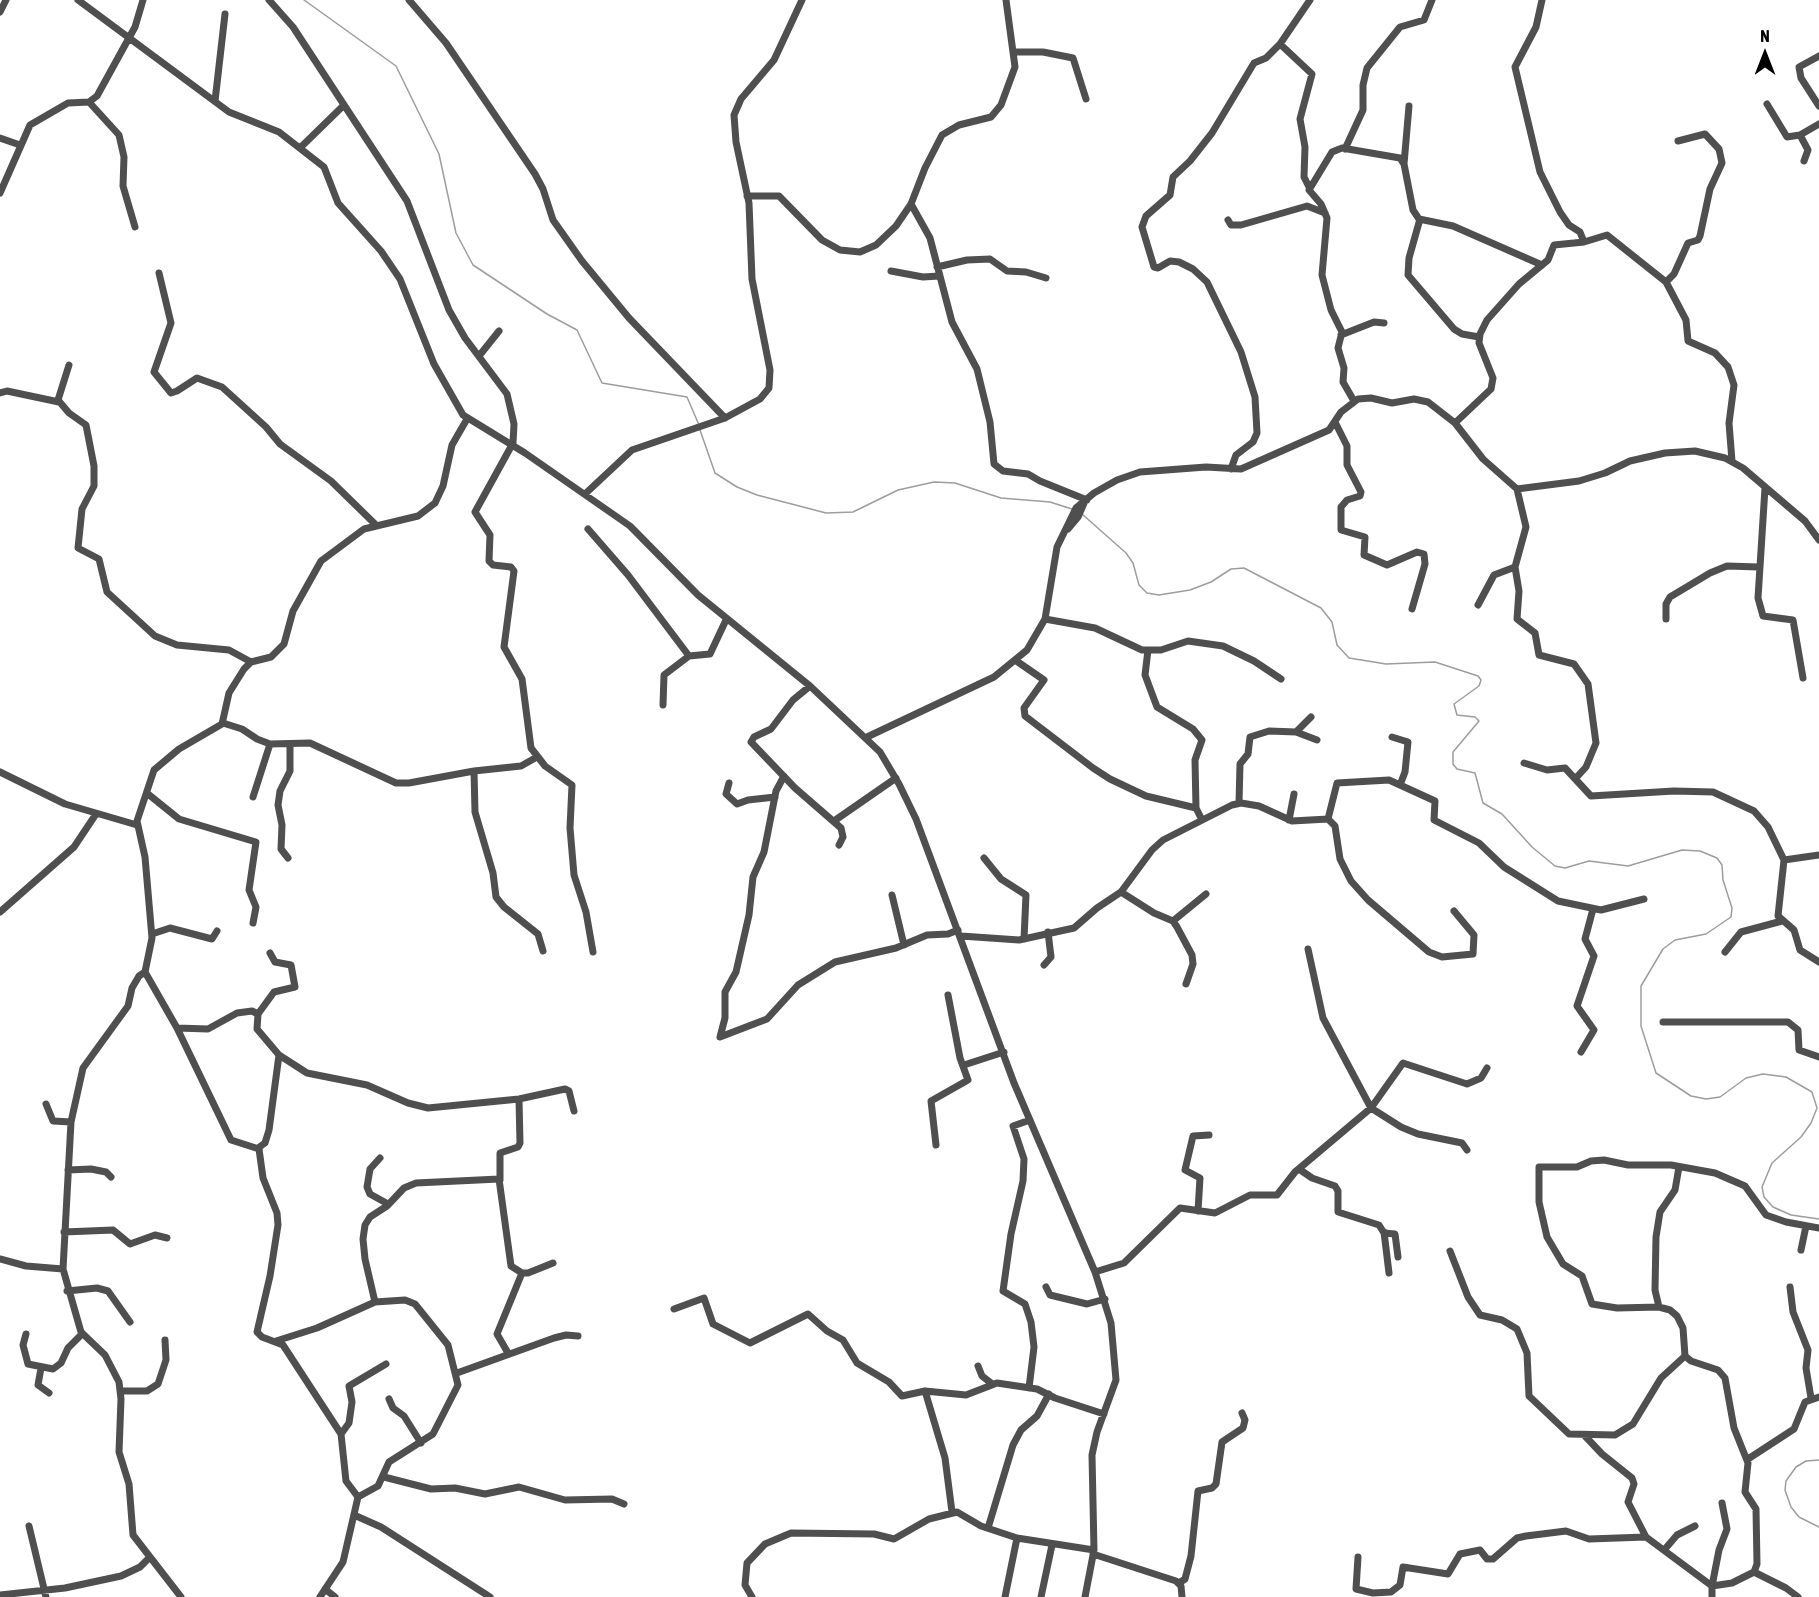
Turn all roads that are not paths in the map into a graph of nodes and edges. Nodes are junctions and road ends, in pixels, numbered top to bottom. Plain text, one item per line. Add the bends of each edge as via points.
1 (6, 0) edge
2 (78, 0) edge
3 (143, 0) edge
4 (270, 0) edge
5 (409, 0) edge
6 (802, 0) edge
7 (1308, 0) edge
8 (1432, 0) edge
9 (1542, 0) edge
10 (1004, 2) edge
11 (0, 12) edge
12 (225, 14) dead end
13 (129, 37) junction
14 (1280, 44) junction
15 (1015, 52) junction
16 (1819, 56) edge
17 (1086, 99) dead end
18 (215, 101) junction
19 (89, 102) junction
20 (1767, 104) dead end
21 (344, 105) junction
22 (1409, 106) dead end
23 (1819, 106) edge
24 (1819, 124) edge
25 (1800, 135) junction
26 (0, 138) edge
27 (1678, 141) dead end
28 (20, 145) junction
29 (301, 147) junction
30 (1345, 149) junction
31 (1804, 161) dead end
32 (1404, 164) junction
33 (1309, 187) junction
34 (0, 193) edge
35 (747, 196) junction
36 (911, 204) junction
37 (1325, 213) junction
38 (1420, 219) junction
39 (1228, 220) dead end
40 (135, 227) dead end
41 (1584, 242) junction
42 (1542, 265) junction
43 (937, 267) junction
44 (891, 271) dead end
45 (159, 273) dead end
46 (939, 276) junction
47 (1046, 278) dead end
48 (1666, 282) junction
49 (1384, 323) dead end
50 (499, 331) dead end
51 (1341, 335) junction
52 (1479, 337) junction
53 (479, 356) junction
54 (69, 365) dead end
55 (0, 393) edge
56 (1354, 401) junction
57 (59, 402) junction
58 (725, 418) junction
59 (467, 419) junction
60 (1335, 423) junction
61 (1455, 423) junction
62 (512, 445) junction
63 (1732, 461) junction
64 (1231, 469) junction
65 (1765, 488) junction
66 (1517, 489) junction
67 (585, 494) junction
68 (1086, 501) junction
69 (376, 525) junction
70 (588, 529) dead end
71 (1819, 540) edge
72 (1515, 567) junction
73 (1759, 567) junction
74 (1478, 605) dead end
75 (1412, 609) dead end
76 (1045, 619) junction
77 (1666, 619) dead end
78 (726, 620) junction
79 (1148, 650) junction
80 (689, 656) junction
81 (1015, 660) junction
82 (251, 662) junction
83 (1803, 678) dead end
84 (1281, 679) dead end
85 (810, 686) junction
86 (663, 705) dead end
87 (1311, 717) dead end
88 (223, 723) junction
89 (1296, 732) junction
90 (867, 737) junction
91 (1392, 737) dead end
92 (1317, 740) dead end
93 (270, 744) junction
94 (290, 744) junction
95 (537, 757) junction
96 (1524, 763) dead end
97 (474, 771) junction
98 (0, 772) edge
99 (784, 776) junction
100 (896, 778) junction
101 (1575, 779) junction
102 (729, 783) dead end
103 (1400, 785) junction
104 (148, 794) junction
105 (1294, 794) dead end
106 (253, 797) dead end
107 (775, 797) junction
108 (1239, 803) junction
109 (1196, 808) junction
110 (96, 814) junction
111 (1328, 819) junction
112 (1203, 820) junction
113 (1289, 820) junction
114 (834, 821) junction
115 (137, 825) junction
116 (839, 845) dead end
117 (1819, 855) edge
118 (288, 858) dead end
119 (984, 858) dead end
120 (1784, 860) junction
121 (1121, 892) junction
122 (1206, 894) dead end
123 (892, 895) dead end
124 (1644, 898) dead end
125 (1593, 909) junction
126 (1454, 911) dead end
127 (0, 912) edge
128 (1173, 921) junction
129 (1782, 921) junction
130 (253, 922) dead end
131 (217, 931) dead end
132 (1048, 932) junction
133 (960, 933) junction
134 (152, 934) junction
135 (1024, 939) junction
136 (904, 945) junction
137 (1308, 949) dead end
138 (543, 951) dead end
139 (593, 952) dead end
140 (1725, 952) dead end
141 (270, 953) dead end
142 (1819, 962) edge
143 (1044, 965) dead end
144 (145, 972) junction
145 (1186, 984) dead end
146 (948, 995) dead end
147 (258, 1014) junction
148 (1664, 1022) dead end
149 (177, 1028) junction
150 (1004, 1052) junction
151 (1581, 1052) dead end
152 (279, 1055) junction
153 (1819, 1057) edge
154 (964, 1065) junction
155 (1487, 1068) dead end
156 (519, 1099) junction
157 (46, 1104) dead end
158 (1371, 1108) junction
159 (574, 1111) dead end
160 (1030, 1120) junction
161 (71, 1122) junction
162 (1209, 1135) dead end
163 (936, 1145) dead end
164 (258, 1148) junction
165 (1467, 1150) dead end
166 (380, 1158) dead end
167 (1679, 1167) junction
168 (1299, 1169) junction
169 (68, 1170) junction
170 (111, 1177) dead end
171 (500, 1180) junction
172 (388, 1204) junction
173 (1198, 1211) junction
174 (1806, 1226) junction
175 (1819, 1228) edge
176 (64, 1232) junction
177 (1384, 1232) junction
178 (167, 1238) dead end
179 (1801, 1250) dead end
180 (1450, 1251) dead end
181 (1398, 1257) dead end
182 (0, 1259) edge
183 (553, 1263) dead end
184 (63, 1269) junction
185 (1095, 1272) junction
186 (522, 1273) junction
187 (1389, 1273) dead end
188 (1046, 1287) dead end
189 (1790, 1287) dead end
190 (67, 1291) junction
191 (1105, 1299) junction
192 (375, 1302) junction
193 (1659, 1307) junction
194 (674, 1309) dead end
195 (130, 1322) dead end
196 (26, 1334) dead end
197 (82, 1335) junction
198 (578, 1336) dead end
199 (165, 1340) dead end
200 (276, 1341) junction
201 (508, 1353) junction
202 (1685, 1356) junction
203 (386, 1364) dead end
204 (978, 1366) dead end
205 (41, 1368) junction
206 (457, 1373) junction
207 (991, 1383) junction
208 (1029, 1388) junction
209 (120, 1390) junction
210 (925, 1391) junction
211 (49, 1394) dead end
212 (1048, 1394) junction
213 (1815, 1397) edge
214 (389, 1399) dead end
215 (1104, 1413) junction
216 (1242, 1413) dead end
217 (341, 1434) junction
218 (1585, 1436) junction
219 (421, 1443) junction
220 (1748, 1459) junction
221 (384, 1477) junction
222 (358, 1497) junction
223 (1722, 1503) dead end
224 (624, 1504) dead end
225 (952, 1512) junction
226 (354, 1515) junction
227 (29, 1526) dead end
228 (1695, 1526) dead end
229 (988, 1528) junction
230 (1646, 1537) junction
231 (1017, 1538) junction
232 (1052, 1545) junction
233 (1665, 1549) junction
234 (1093, 1552) junction
235 (1358, 1557) dead end
236 (149, 1558) junction
237 (1754, 1572) junction
238 (1179, 1583) junction
239 (1712, 1586) junction
240 (325, 1589) junction
241 (45, 1593) edge
242 (0, 1594) edge
243 (181, 1597) edge
244 (320, 1597) edge
245 (335, 1597) edge
246 (490, 1597) edge
247 (752, 1597) edge
248 (1005, 1597) edge
249 (1041, 1597) edge
250 (1085, 1597) edge
251 (1182, 1597) edge
252 (1712, 1597) edge
253 (1798, 1597) edge

1 - 11 street
2 - 13 street
3 - 13 street via 139,20
4 - 21 street via 285,15
5 - 58 street via 450,48 535,174 553,220 582,261 629,318
6 - 35 street via 774,60 735,111 736,142
7 - 14 street
8 - 30 street via 1424,20 1400,27 1367,68 1363,110
9 - 41 street via 1536,27 1515,67 1540,172 1560,212 1580,232
10 - 15 street
12 - 18 street
13 - 18 street
13 - 19 street via 97,96
14 - 33 street via 1312,74 1300,119 1305,147 1304,177
14 - 64 street via 1266,58 1254,63 1212,133 1173,177 1170,195 1146,216 1142,227 1154,267 1179,262 1201,276 1211,288 1240,352 1255,397 1257,433 1253,442 1236,455
15 - 17 street via 1073,58
15 - 36 street via 1011,80 998,110 991,117 959,125 942,135
16 - 23 street via 1799,69
18 - 29 street via 232,114 273,129
19 - 28 street via 68,103 35,121
19 - 40 street via 119,135 124,160 123,186
20 - 25 street via 1785,135
21 - 29 street
21 - 53 street via 407,201 449,310
22 - 32 street
24 - 25 street
25 - 31 street via 1808,150
26 - 28 street
27 - 48 street via 1705,134 1719,149 1722,163 1710,189 1698,240 1688,243 1674,274
28 - 34 street
29 - 59 street via 324,167 338,203 400,279 434,364
30 - 32 street via 1397,157
30 - 33 street via 1329,154
32 - 38 street via 1407,193
33 - 37 street
35 - 36 street via 777,195 822,240 840,250 856,252 880,242
35 - 58 street via 752,279 770,380 760,399
36 - 43 street via 930,238
37 - 39 street via 1309,206 1249,224 1234,226
37 - 51 street via 1322,275
38 - 42 street via 1453,226
38 - 52 street via 1407,273 1454,329
41 - 42 street via 1554,245
41 - 48 street via 1609,236
42 - 52 street via 1487,320
43 - 46 street
43 - 47 street via 990,259 1007,271
44 - 46 street
45 - 69 street via 171,323 154,372 171,393 197,378 222,387 280,444 331,481
46 - 68 street via 952,322 981,380 994,464 1003,471 1028,474
48 - 63 street via 1686,320 1688,341 1715,353 1734,380 1729,423
49 - 51 street via 1371,323
50 - 53 street
51 - 56 street via 1338,348 1344,368 1343,382
52 - 61 street via 1493,378 1491,389
53 - 62 street via 507,394 514,424
54 - 57 street
55 - 57 street via 8,391
56 - 60 street
56 - 61 street via 1421,400
57 - 82 street via 86,424 89,432 94,486 82,509 76,543 79,550 99,559 107,592 163,641 229,650
58 - 67 street via 632,450
59 - 62 street
59 - 69 street via 452,444 435,503 418,516
60 - 64 street via 1305,442 1249,466
60 - 75 street via 1347,446 1347,465 1361,495 1341,507 1341,530 1365,537 1364,555 1387,564 1417,552 1424,555
61 - 66 street via 1483,459
62 - 67 street
62 - 95 street via 475,512 490,535 489,561 514,571 504,647 521,676 531,748
63 - 65 street
63 - 66 street via 1705,453 1665,453 1630,461 1579,481
64 - 68 street via 1197,467 1140,472 1117,480
65 - 71 street via 1805,521
65 - 73 street
66 - 72 street via 1526,527
67 - 78 street via 630,526
68 - 76 street via 1056,552
69 - 82 street via 364,529 321,561 293,611 284,645 271,657
70 - 80 street via 628,574
72 - 74 street via 1494,575
72 - 101 street via 1519,591 1517,619 1535,633 1539,655 1574,663 1588,684 1596,743 1586,767
73 - 77 street via 1727,566 1710,573 1667,600
73 - 83 street via 1757,592 1762,616 1793,620
76 - 79 street via 1095,628 1134,648
76 - 81 street via 1027,650
78 - 80 street via 710,654
78 - 85 street
79 - 84 street via 1188,641 1215,644 1254,661
79 - 109 street via 1145,675 1156,707 1193,729 1202,740 1195,760
80 - 86 street via 664,675
81 - 90 street via 994,677
81 - 109 street via 1044,679 1024,708 1025,716 1093,768 1125,787
82 - 88 street via 231,690
85 - 90 street
85 - 99 street via 793,700 771,729 751,740
87 - 89 street
88 - 93 street
88 - 104 street via 156,767
89 - 92 street
89 - 108 street via 1269,730 1250,737 1248,754 1239,766
90 - 100 street
91 - 103 street via 1408,742
93 - 94 street
93 - 106 street
94 - 97 street via 310,744 396,783
94 - 118 street via 290,771 280,790 278,805 281,849
95 - 97 street via 520,766
95 - 139 street via 572,785 574,875
96 - 101 street via 1547,770 1565,768
97 - 138 street via 476,815 494,873 496,897 537,934
98 - 110 street via 57,801
99 - 107 street
99 - 114 street
100 - 114 street
100 - 133 street
101 - 120 street via 1591,796 1674,791 1719,794 1759,815
102 - 107 street via 726,794 737,804
103 - 111 street via 1389,780 1337,783
103 - 125 street via 1435,801 1434,820 1471,838 1504,867 1558,901
104 - 115 street
104 - 130 street via 179,819 255,840 249,890 256,907
105 - 113 street
107 - 136 street via 764,852 753,877 736,972 725,992 720,1037 767,1019 798,985 826,967
108 - 112 street
108 - 113 street via 1259,806
109 - 112 street
110 - 115 street
110 - 127 street via 74,847
111 - 113 street
111 - 126 street via 1335,826 1340,859 1351,881 1424,949 1442,957 1472,955 1474,935
112 - 121 street via 1160,842
114 - 116 street via 844,832
115 - 134 street via 145,857
117 - 120 street
119 - 135 street via 1000,879 1026,895
120 - 129 street via 1778,912
121 - 128 street
121 - 132 street via 1074,928
122 - 128 street
123 - 136 street
124 - 125 street via 1619,907
125 - 151 street via 1585,939 1594,956 1577,1006 1594,1030
128 - 145 street via 1192,955
129 - 140 street via 1741,932
129 - 142 street via 1795,932 1800,950
131 - 134 street via 212,939 170,928
132 - 135 street
132 - 143 street via 1051,957
133 - 135 street
133 - 136 street via 927,936
133 - 150 street
134 - 144 street
137 - 158 street via 1323,1018
141 - 147 street via 275,962 291,965 295,987 274,992
144 - 149 street
144 - 161 street via 136,980 125,1011 83,1068
146 - 154 street
147 - 149 street via 243,1011 208,1029
147 - 152 street via 256,1027
148 - 153 street via 1788,1022 1798,1030 1799,1050
149 - 164 street via 231,1140
150 - 154 street
150 - 160 street
152 - 156 street via 307,1073 367,1085 418,1107
152 - 164 street via 269,1130 265,1143
154 - 163 street via 968,1081 931,1101
155 - 158 street via 1481,1078 1467,1084 1403,1063
156 - 159 street via 565,1089
156 - 171 street via 519,1145 500,1153
157 - 161 street via 53,1121
158 - 165 street via 1401,1127 1462,1143
158 - 168 street
160 - 185 street
160 - 208 street via 1013,1126 1024,1159 1023,1181 1003,1289 1025,1304 1031,1322 1034,1347
161 - 169 street
162 - 173 street via 1193,1136 1185,1170 1200,1178
164 - 200 street via 278,1225 257,1332
166 - 172 street via 370,1169 367,1187 370,1194
167 - 174 street via 1715,1173 1740,1183 1752,1193 1766,1215
167 - 193 street via 1675,1190 1660,1212 1656,1237 1655,1290
167 - 193 street via 1595,1160 1577,1167 1539,1167 1539,1202 1547,1237 1563,1264 1582,1276 1592,1305
168 - 173 street via 1277,1195 1250,1195 1220,1212
168 - 177 street via 1335,1186 1338,1212 1379,1225
169 - 170 street via 91,1169
169 - 176 street
171 - 172 street via 416,1183 404,1188
171 - 186 street via 510,1264
172 - 192 street via 370,1217 364,1231 365,1259
173 - 185 street via 1178,1209 1124,1263
174 - 175 street
174 - 179 street
176 - 178 street via 113,1230 130,1244 154,1235
176 - 184 street
177 - 181 street via 1395,1234
177 - 187 street
180 - 218 street via 1468,1297 1480,1315 1512,1325 1524,1341 1529,1396 1566,1433
182 - 184 street
183 - 186 street via 535,1272
184 - 190 street
185 - 191 street
186 - 201 street via 497,1335
188 - 191 street via 1050,1295 1087,1304
189 - 213 street via 1793,1312 1808,1350 1806,1368
190 - 195 street via 108,1291
190 - 197 street
191 - 215 street via 1112,1323 1116,1380
192 - 200 street
192 - 206 street via 405,1300 415,1304 448,1345
193 - 202 street via 1673,1312 1681,1322
194 - 210 street via 704,1298 713,1324 750,1343 808,1314 843,1340 857,1364 889,1382 901,1395
196 - 205 street via 23,1345 27,1362
197 - 205 street via 56,1368
197 - 209 street via 105,1355
198 - 201 street via 561,1336
199 - 209 street via 166,1360 158,1384 147,1391
200 - 217 street via 306,1377
201 - 206 street
202 - 218 street via 1663,1375 1633,1424 1615,1435
202 - 220 street via 1724,1375 1734,1428
203 - 217 street via 349,1386 349,1423
204 - 207 street
205 - 211 street via 38,1385
206 - 219 street via 458,1385 446,1412 436,1431
207 - 208 street
207 - 210 street via 966,1395
208 - 212 street
209 - 236 street via 119,1448 129,1484 131,1526
210 - 225 street via 944,1450
212 - 215 street
212 - 229 street via 1037,1416 1021,1430 1013,1445
213 - 220 street via 1802,1406 1794,1429
214 - 219 street
215 - 234 street via 1091,1464
216 - 238 street via 1243,1428 1222,1442 1216,1484 1198,1491 1191,1556 1186,1577
217 - 222 street via 346,1481
218 - 230 street via 1632,1478 1628,1502
219 - 221 street via 389,1462
220 - 237 street via 1745,1492 1756,1511
221 - 222 street via 378,1486
221 - 224 street via 431,1489 455,1488 485,1494 519,1487 566,1500 615,1499
222 - 226 street
223 - 239 street via 1726,1529
225 - 229 street
225 - 247 street via 894,1539 874,1533 820,1532 790,1533 776,1538 746,1565 746,1587
226 - 240 street via 343,1562
226 - 246 street via 381,1527
227 - 241 street
228 - 233 street via 1677,1535
229 - 231 street
230 - 233 street
230 - 235 street via 1589,1539 1566,1532 1526,1536 1517,1538 1493,1559 1487,1559 1480,1550 1460,1554 1448,1574 1403,1567 1400,1585 1391,1592 1373,1593 1356,1588
231 - 232 street
231 - 248 street
232 - 234 street
232 - 249 street
233 - 239 street
234 - 238 street
234 - 250 street
236 - 241 street via 128,1574
236 - 243 street
237 - 239 street via 1732,1583
237 - 253 street
238 - 251 street
239 - 252 street
240 - 244 street
240 - 245 street
241 - 242 street

